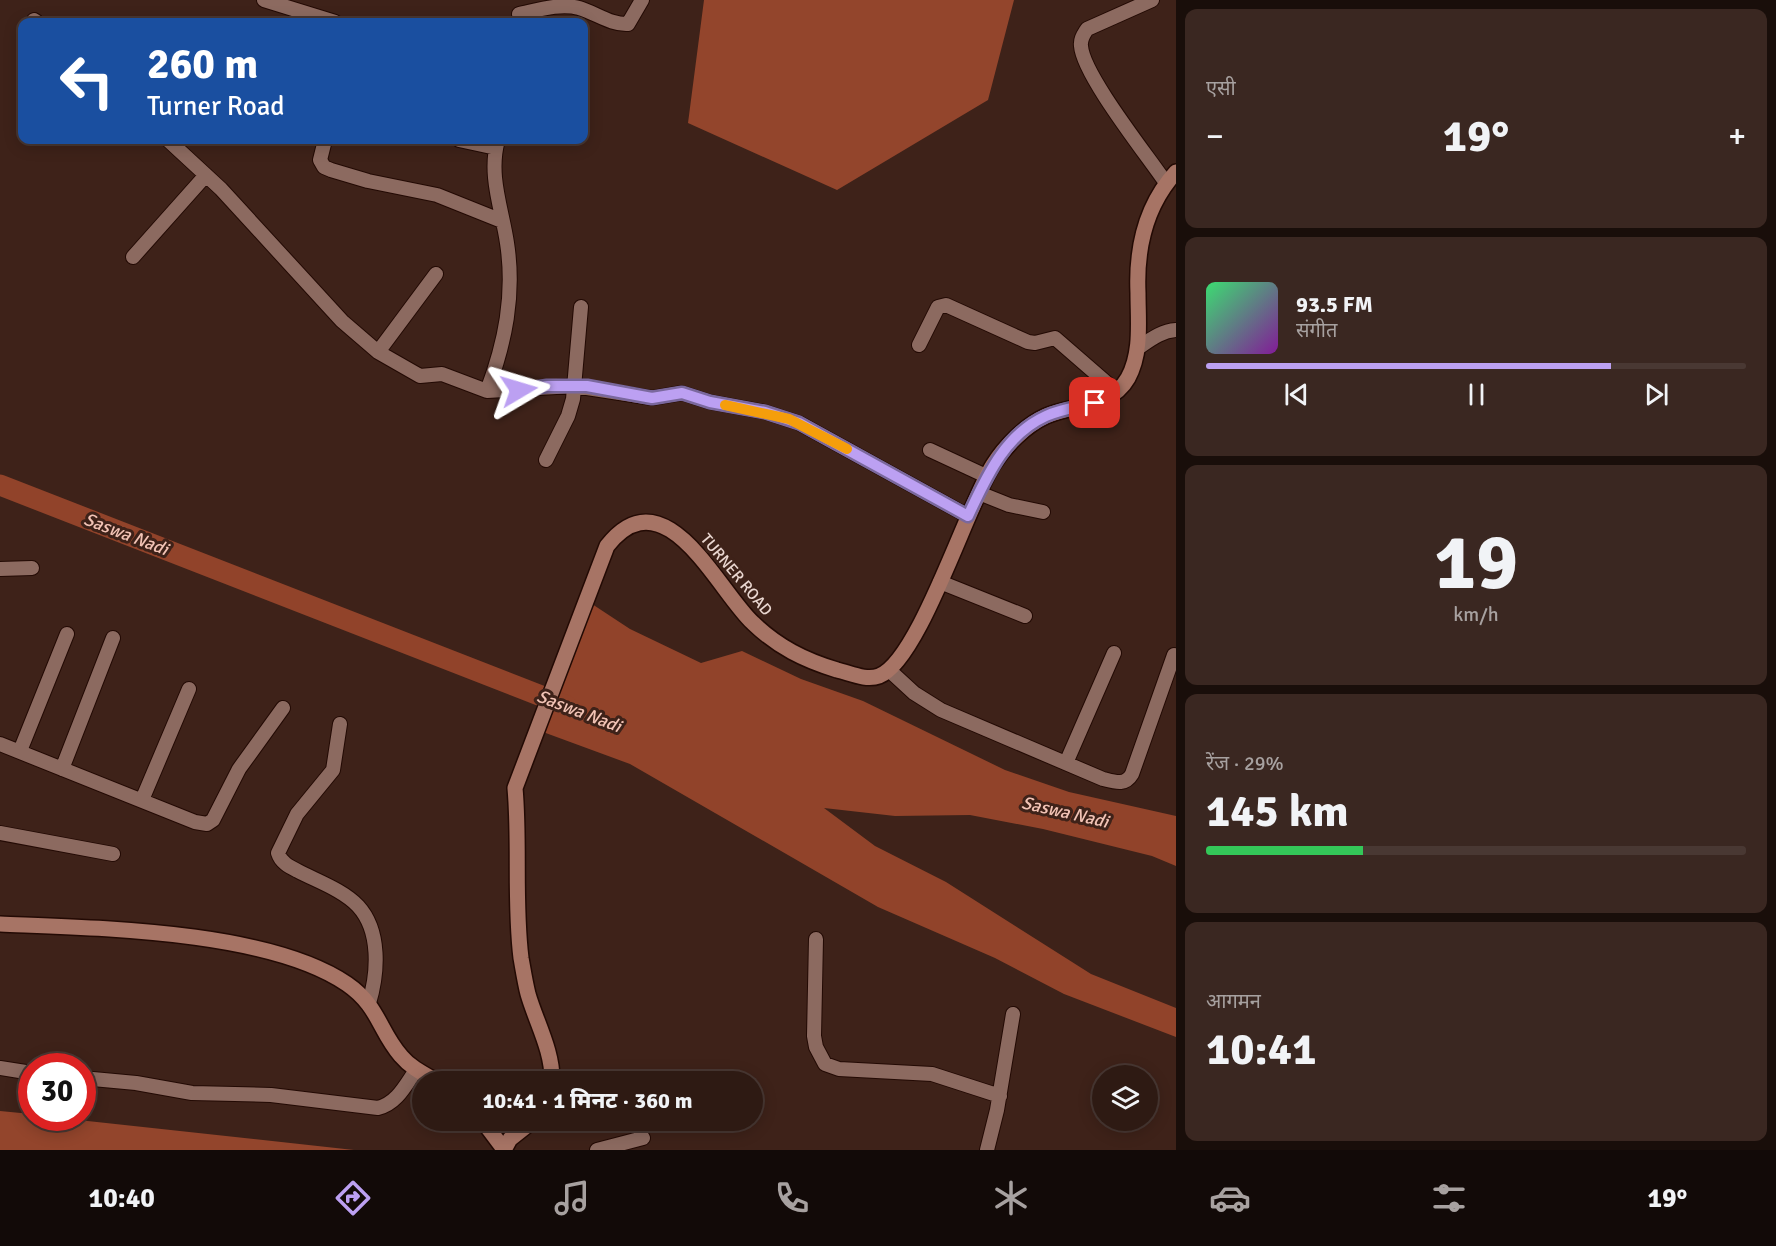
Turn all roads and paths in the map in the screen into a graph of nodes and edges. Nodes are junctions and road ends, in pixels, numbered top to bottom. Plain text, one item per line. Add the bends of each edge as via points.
1 (264, 0) edge
2 (515, 0) edge
3 (642, 0) edge
4 (1152, 0) edge
5 (322, 18) edge
6 (519, 18) edge
7 (172, 144) edge
8 (324, 144) edge
9 (497, 144) edge
10 (206, 175) junction
11 (1171, 177) edge
12 (502, 221) junction
13 (133, 257) dead end
14 (436, 274) dead end
15 (581, 306) dead end
16 (1176, 330) edge
17 (919, 345) dead end
18 (1138, 348) junction
19 (378, 352) junction
20 (574, 386) junction
21 (486, 391) junction
22 (1116, 391) junction
23 (930, 450) dead end
24 (546, 460) dead end
25 (986, 476) junction
26 (979, 493) junction
27 (1042, 512) dead end
28 (968, 516) junction
29 (32, 568) dead end
30 (0, 569) edge
31 (940, 582) junction
32 (1025, 616) dead end
33 (67, 634) dead end
34 (113, 638) dead end
35 (1114, 653) dead end
36 (1174, 655) dead end
37 (889, 669) junction
38 (189, 689) dead end
39 (283, 708) dead end
40 (340, 724) dead end
41 (0, 744) edge
42 (20, 751) junction
43 (1066, 763) junction
44 (62, 769) junction
45 (142, 800) junction
46 (0, 833) edge
47 (113, 855) dead end
48 (0, 924) edge
49 (816, 939) dead end
50 (369, 1003) junction
51 (1013, 1014) dead end
52 (0, 1068) edge
53 (416, 1070) joint
54 (18, 1071) edge
55 (550, 1071) edge
56 (96, 1079) edge
57 (1000, 1096) junction
58 (490, 1131) edge
59 (520, 1131) edge
60 (643, 1138) dead end
61 (503, 1149) edge
62 (597, 1150) edge
63 (987, 1150) edge

1 - 5 street
2 - 6 street
3 - 6 street via 628,24 578,8 544,8
4 - 11 street via 1087,29 1081,45 1092,75
7 - 10 street
8 - 12 street via 320,160 324,167 368,181 437,195
9 - 12 street via 496,188
10 - 13 street
10 - 19 street via 342,321
11 - 18 main road via 1150,212 1138,263
12 - 21 street via 510,262 510,297 504,339
14 - 19 street
15 - 20 street
16 - 18 street
17 - 22 street via 938,307 946,304 1028,342 1055,338
18 - 22 main road via 1132,370
19 - 21 street via 420,376 442,374
20 - 21 street
20 - 24 street via 568,416
20 - 28 street via 644,397 682,393 789,419
22 - 25 main road via 1095,403 1038,420 1010,444
23 - 25 street
25 - 26 main road
26 - 27 street
26 - 28 main road
28 - 31 main road
29 - 30 street
31 - 32 street
31 - 37 main road via 910,643
33 - 42 street
34 - 44 street
35 - 43 street
36 - 43 street via 1130,778 1114,782
37 - 43 street via 914,693 941,710
37 - 55 main road, TURNER ROAD via 881,675 862,677 795,655 751,621 698,553 658,524 622,530 607,546 515,788 521,959
38 - 45 street
39 - 45 street via 239,769 213,820 207,824
40 - 50 street via 333,770 297,814 278,853 288,865 347,897 365,917 375,948
41 - 42 street
42 - 44 street
44 - 45 street
46 - 47 street
48 - 50 main road via 123,930 260,950 328,973
49 - 57 street via 814,1036 825,1064 839,1069 932,1074
50 - 53 main road via 394,1047
51 - 57 street
52 - 54 street
53 - 56 street via 396,1098 378,1108 271,1095 192,1093
57 - 63 street
58 - 61 main road
59 - 61 main road
60 - 62 street

